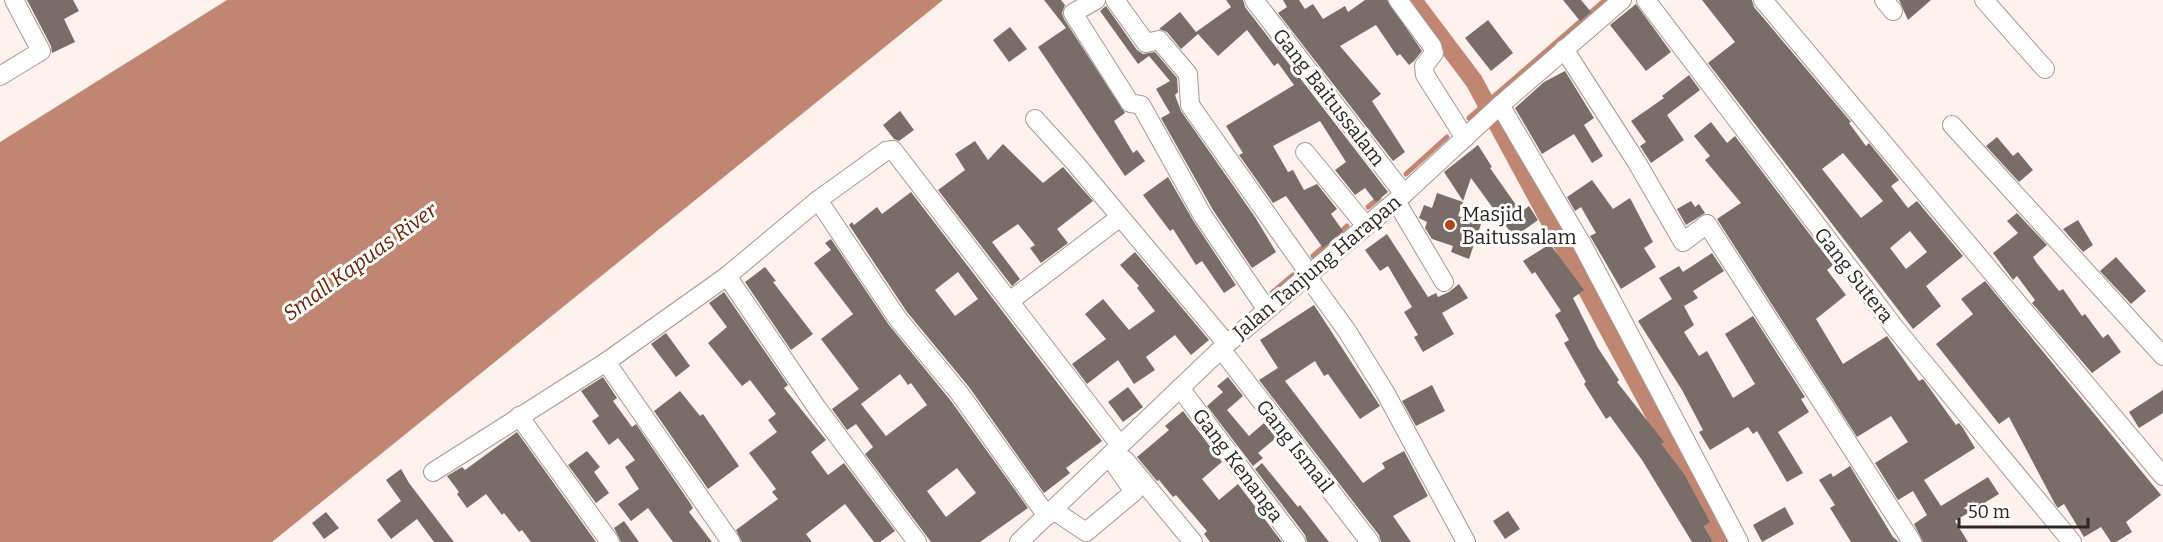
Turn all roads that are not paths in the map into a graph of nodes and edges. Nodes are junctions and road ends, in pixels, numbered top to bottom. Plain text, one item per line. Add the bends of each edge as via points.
1 (14, 0) edge
2 (1096, 0) edge
3 (1115, 0) edge
4 (1254, 0) edge
5 (1398, 0) edge
6 (1622, 0) edge
7 (1646, 0) edge
8 (1763, 0) edge
9 (1984, 0) edge
10 (1564, 50) junction
11 (2045, 69) dead end
12 (0, 76) edge
13 (1499, 106) junction
14 (1035, 119) dead end
15 (1952, 126) dead end
16 (1466, 137) junction
17 (1305, 152) dead end
18 (1400, 197) junction
19 (818, 200) junction
20 (1119, 218) junction
21 (1366, 226) junction
22 (727, 276) junction
23 (1309, 276) junction
24 (1444, 282) dead end
25 (1010, 301) junction
26 (1267, 310) junction
27 (1224, 347) junction
28 (2163, 356) edge
29 (606, 362) junction
30 (1180, 388) junction
31 (519, 416) junction
32 (1115, 450) junction
33 (433, 472) dead end
34 (2163, 476) edge
35 (1050, 513) junction
36 (609, 542) edge
37 (731, 542) edge
38 (917, 542) edge
39 (1019, 542) edge
40 (1193, 542) edge
41 (1296, 542) edge
42 (1370, 542) edge
43 (1466, 542) edge
44 (1739, 542) edge
45 (1912, 542) edge
46 (2072, 542) edge

1 - 12 street via 40,51
2 - 26 street via 1073,13 1130,103 1141,105 1203,216
3 - 23 street via 1146,43 1159,40 1184,68 1190,80 1190,105
4 - 18 street, Gang Baitussalam
5 - 16 street via 1432,46 1434,53 1424,66 1425,75
6 - 10 street, Jalan Tanjung Harapan
7 - 46 street, Gang Sutera via 1888,319
8 - 34 street
9 - 11 street
10 - 13 street, Jalan Tanjung Harapan
10 - 45 street via 1636,161 1683,243 1707,224
13 - 16 street, Jalan Tanjung Harapan
13 - 44 street via 1583,246
14 - 20 street, Gang Ismail
15 - 28 street
16 - 18 street, Jalan Tanjung Harapan
17 - 21 street
18 - 21 street, Jalan Tanjung Harapan
18 - 24 street, Gang Baitussalam
19 - 22 street
19 - 25 street via 886,151 893,150
19 - 35 street via 898,319
20 - 25 street
20 - 27 street, Gang Ismail
21 - 23 street, Jalan Tanjung Harapan
22 - 29 street
22 - 38 street via 817,408
23 - 26 street, Jalan Tanjung Harapan
23 - 43 street via 1385,392
25 - 32 street
26 - 27 street, Jalan Tanjung Harapan
27 - 30 street, Jalan Tanjung Harapan
27 - 42 street, Gang Ismail
29 - 31 street
29 - 37 street
30 - 32 street, Jalan Tanjung Harapan
30 - 41 street, Gang Kenanga
31 - 33 street
31 - 36 street
32 - 35 street, Jalan Tanjung Harapan
32 - 35 street via 1134,492 1086,532
32 - 40 street
35 - 39 street, Jalan Tanjung Harapan

